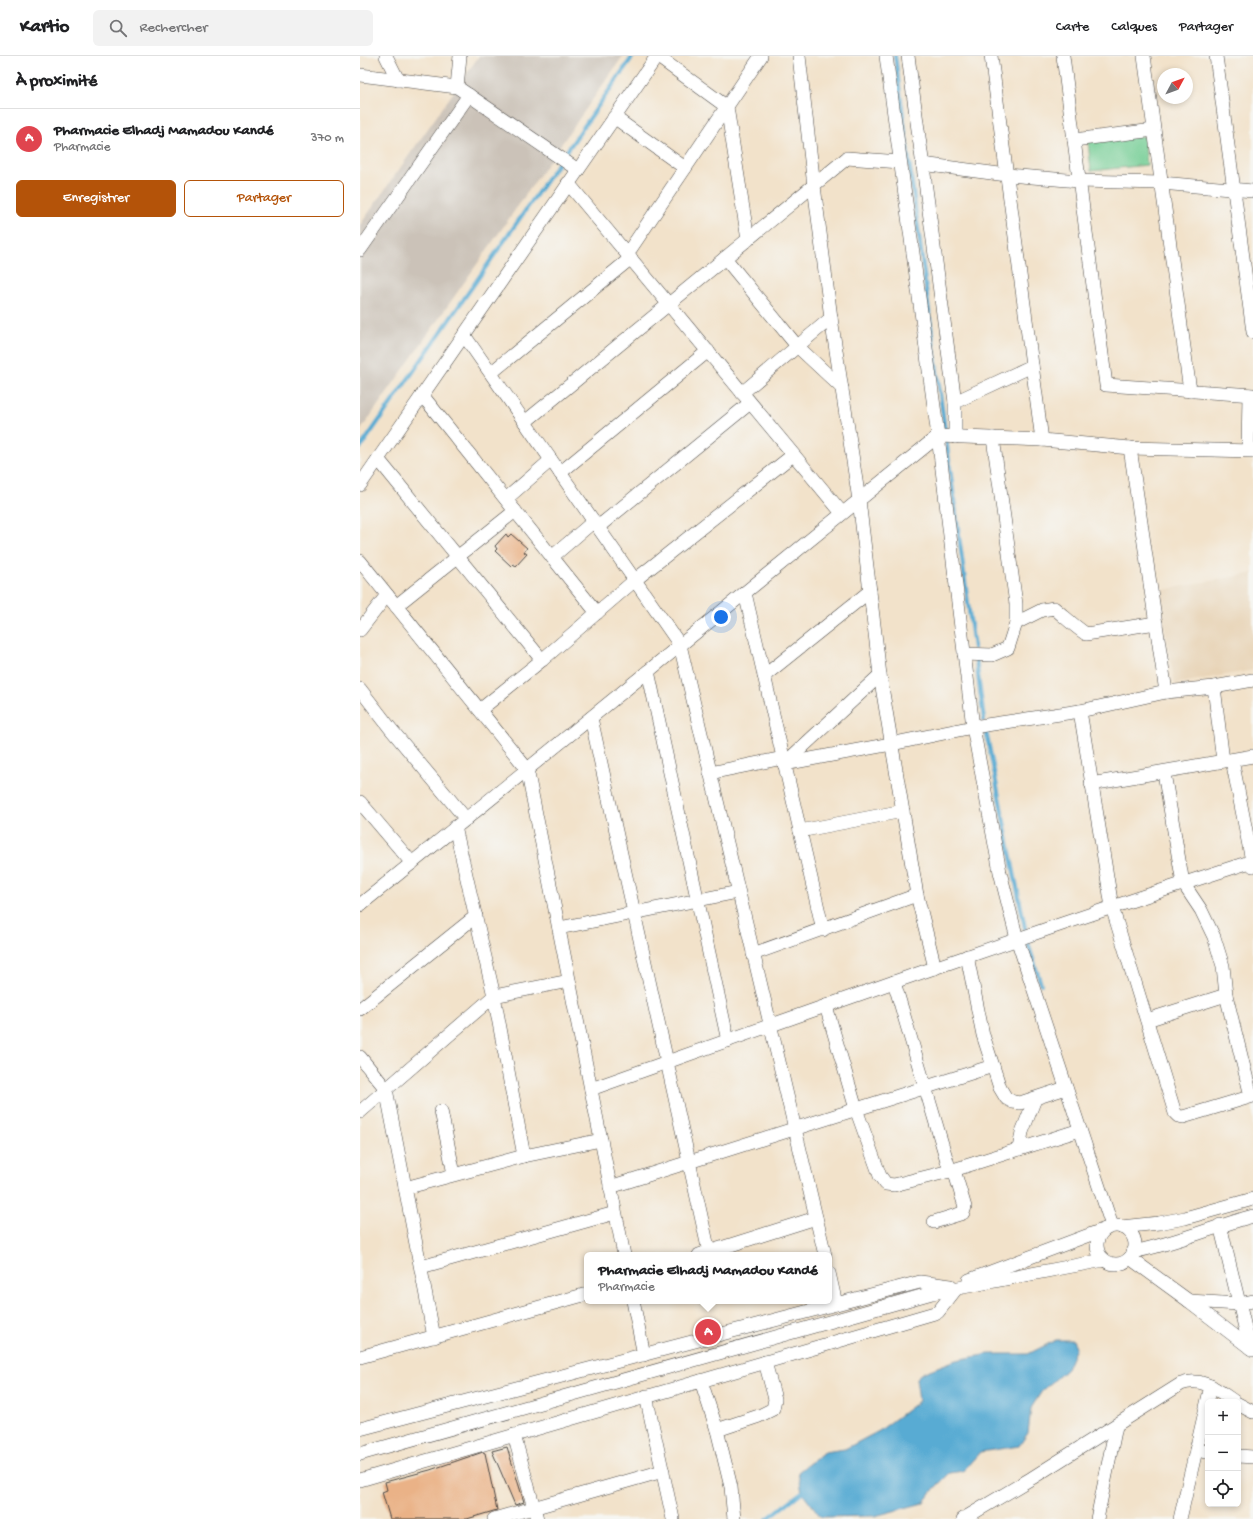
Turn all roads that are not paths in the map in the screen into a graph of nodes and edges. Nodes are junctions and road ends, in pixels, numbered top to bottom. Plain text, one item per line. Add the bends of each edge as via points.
1 (386, 56) edge
2 (460, 56) edge
3 (657, 56) edge
4 (761, 56) edge
5 (799, 56) edge
6 (886, 56) edge
7 (908, 56) edge
8 (991, 56) edge
9 (1063, 56) edge
10 (1144, 56) edge
11 (1216, 56) edge
12 (360, 75) edge
13 (398, 80) junction
14 (457, 88) junction
15 (469, 95) junction
16 (727, 107) junction
17 (614, 117) junction
18 (1154, 130) junction
19 (1074, 140) junction
20 (900, 162) junction
21 (922, 164) junction
22 (575, 168) junction
23 (685, 168) junction
24 (1007, 175) junction
25 (1079, 181) junction
26 (568, 183) junction
27 (1161, 183) junction
28 (814, 186) junction
29 (1234, 189) junction
30 (1253, 191) edge
31 (748, 240) junction
32 (360, 250) edge
33 (629, 256) junction
34 (725, 258) junction
35 (669, 304) junction
36 (831, 318) junction
37 (1253, 332) edge
38 (464, 335) junction
39 (797, 346) junction
40 (708, 351) junction
41 (1032, 366) junction
42 (491, 373) junction
43 (842, 388) junction
44 (1190, 391) junction
45 (422, 395) junction
46 (1251, 395) edge
47 (746, 398) junction
48 (955, 402) junction
49 (525, 422) junction
50 (938, 436) junction
51 (955, 437) junction
52 (993, 438) junction
53 (1042, 440) junction
54 (1130, 448) junction
55 (1250, 450) edge
56 (794, 454) junction
57 (378, 459) junction
58 (551, 460) junction
59 (560, 473) junction
60 (360, 485) edge
61 (506, 499) junction
62 (859, 500) junction
63 (515, 511) junction
64 (842, 513) junction
65 (596, 524) junction
66 (458, 557) junction
67 (552, 557) junction
68 (360, 561) edge
69 (634, 580) junction
70 (870, 591) junction
71 (744, 592) junction
72 (387, 595) junction
73 (396, 606) junction
74 (597, 613) junction
75 (1016, 623) junction
76 (1156, 623) junction
77 (360, 630) edge
78 (680, 645) junction
79 (964, 654) junction
80 (542, 660) junction
81 (648, 671) junction
82 (880, 675) junction
83 (764, 676) junction
84 (1253, 680) edge
85 (1214, 687) junction
86 (360, 689) edge
87 (1166, 692) junction
88 (480, 710) junction
89 (1080, 710) junction
90 (591, 718) junction
91 (973, 727) junction
92 (892, 744) junction
93 (1253, 756) edge
94 (1227, 760) junction
95 (784, 761) junction
96 (527, 769) junction
97 (1164, 772) junction
98 (710, 773) junction
99 (1091, 784) junction
100 (361, 804) edge
101 (903, 811) junction
102 (466, 819) junction
103 (455, 827) junction
104 (800, 830) junction
105 (412, 863) junction
106 (1253, 863) edge
107 (1183, 883) junction
108 (738, 892) junction
109 (917, 895) junction
110 (697, 900) junction
111 (360, 905) edge
112 (1112, 907) junction
113 (634, 913) junction
114 (476, 916) junction
115 (559, 928) junction
116 (823, 930) junction
117 (1017, 938) junction
118 (753, 954) junction
119 (967, 956) junction
120 (934, 968) junction
121 (569, 981) junction
122 (894, 982) junction
123 (1226, 994) junction
124 (494, 996) junction
125 (826, 1006) junction
126 (360, 1009) edge
127 (1147, 1020) junction
128 (770, 1026) junction
129 (728, 1041) junction
130 (360, 1057) edge
131 (666, 1062) junction
132 (993, 1066) junction
133 (925, 1086) junction
134 (1066, 1088) junction
135 (386, 1089) junction
136 (591, 1089) junction
137 (1252, 1096) edge
138 (1035, 1099) junction
139 (856, 1109) junction
140 (441, 1111) dead end
141 (360, 1112) edge
142 (795, 1128) junction
143 (1080, 1130) junction
144 (601, 1140) junction
145 (1019, 1149) junction
146 (524, 1156) junction
147 (689, 1163) junction
148 (952, 1170) junction
149 (454, 1174) junction
150 (610, 1187) junction
151 (405, 1188) junction
152 (1253, 1199) edge
153 (616, 1213) junction
154 (1253, 1216) edge
155 (816, 1218) junction
156 (934, 1222) dead end
157 (1220, 1225) junction
158 (1113, 1227) junction
159 (623, 1252) edge
160 (704, 1252) edge
161 (707, 1252) edge
162 (824, 1252) edge
163 (1132, 1255) junction
164 (1104, 1260) junction
165 (421, 1267) junction
166 (832, 1286) edge
167 (953, 1288) junction
168 (584, 1295) edge
169 (1190, 1301) junction
170 (1253, 1301) edge
171 (634, 1304) edge
172 (836, 1304) junction
173 (1239, 1304) junction
174 (434, 1337) junction
175 (1252, 1349) edge
176 (644, 1355) junction
177 (360, 1356) edge
178 (765, 1362) junction
179 (701, 1381) junction
180 (1211, 1386) junction
181 (646, 1396) junction
182 (1230, 1399) edge
183 (1241, 1406) edge
184 (1253, 1412) edge
185 (1116, 1426) junction
186 (360, 1430) edge
187 (716, 1430) junction
188 (514, 1435) junction
189 (1202, 1451) edge
190 (360, 1454) edge
191 (1241, 1456) edge
192 (1253, 1457) edge
193 (663, 1471) junction
194 (360, 1480) edge
195 (535, 1514) edge
196 (494, 1519) edge
197 (673, 1519) edge
198 (734, 1519) edge
199 (964, 1519) edge
200 (1097, 1519) edge
201 (1180, 1519) edge

1 - 13 street
2 - 14 street
3 - 16 street
3 - 17 street
4 - 16 street
5 - 28 street
6 - 20 street
7 - 21 street
8 - 24 street
9 - 19 street
10 - 18 street
11 - 29 street
12 - 13 street
13 - 14 street
14 - 15 street
15 - 22 street
15 - 32 street
16 - 23 street
16 - 31 street
17 - 22 street
17 - 23 street
18 - 19 street
18 - 27 street
19 - 25 street
20 - 28 street via 847,158
20 - 50 street
21 - 24 street
21 - 48 street
22 - 26 street
23 - 33 street
24 - 25 street
24 - 41 street
25 - 27 street
25 - 44 street via 1106,385
26 - 33 street
26 - 38 street
27 - 29 street
27 - 44 street
28 - 31 street
28 - 36 street
29 - 30 street
29 - 37 street
31 - 34 street
33 - 35 street
33 - 42 street
34 - 35 street
34 - 39 street
35 - 40 street
35 - 49 street
36 - 39 street
36 - 43 street
38 - 42 street
38 - 45 street
39 - 43 street
39 - 47 street
40 - 47 street
40 - 59 street
41 - 48 street
41 - 53 street
42 - 49 street
43 - 62 street
44 - 46 street
45 - 57 street
45 - 61 street
46 - 55 street
47 - 56 street
47 - 65 street
48 - 51 street
49 - 58 street
50 - 51 street
50 - 62 street
50 - 79 street
51 - 52 street
52 - 53 street
52 - 75 street via 1016,604
53 - 54 street
54 - 55 street
54 - 76 street
56 - 64 street
56 - 69 street
57 - 60 street
57 - 66 street
58 - 59 street
58 - 61 street
59 - 65 street
61 - 63 street
62 - 64 street
62 - 70 street
63 - 66 street
63 - 67 street
64 - 71 street
65 - 67 street
65 - 69 street
66 - 73 street
66 - 80 street
67 - 74 street
68 - 72 street
69 - 74 street
69 - 78 street
70 - 82 street
70 - 83 street
71 - 78 street
71 - 83 street
72 - 73 street
72 - 77 street
73 - 88 street
74 - 80 street
75 - 76 street via 1042,610 1054,608 1072,626 1086,634
75 - 79 street via 1008,648 992,655
76 - 87 street
78 - 81 street
78 - 98 street
79 - 91 street
80 - 88 street
81 - 90 street
81 - 110 street
82 - 92 street
82 - 95 street
83 - 95 street
84 - 85 street
85 - 87 street
85 - 94 street
86 - 102 street
87 - 89 street
88 - 96 street
89 - 91 street
89 - 99 street
90 - 96 street
90 - 113 street
91 - 92 street
91 - 117 street via 1000,872
92 - 95 street
92 - 101 street
93 - 94 street
94 - 97 street
94 - 106 street
95 - 98 street
95 - 104 street
96 - 102 street
96 - 115 street
97 - 99 street
97 - 107 street
98 - 108 street
99 - 112 street
100 - 105 street
101 - 104 street
101 - 109 street
102 - 103 street
103 - 105 street
103 - 114 street
104 - 116 street
105 - 111 street
106 - 107 street
107 - 112 street
107 - 123 street via 1201,910 1214,937
108 - 110 street
108 - 118 street
109 - 116 street
109 - 120 street
110 - 113 street
110 - 129 street
112 - 117 street
112 - 127 street
113 - 115 street
113 - 131 street
114 - 124 street
114 - 126 street
115 - 121 street
116 - 118 street
117 - 119 street
117 - 134 street
118 - 128 street
119 - 120 street
119 - 132 street via 983,1035
120 - 122 street
121 - 124 street
121 - 136 street
122 - 125 street
122 - 133 street
123 - 127 street
123 - 137 street
124 - 135 street
124 - 146 street
125 - 128 street
125 - 139 street
127 - 137 street via 1178,1116 1183,1117
128 - 129 street
128 - 142 street
129 - 131 street
130 - 135 street
131 - 136 street
131 - 147 street
132 - 133 street
132 - 138 street via 1006,1098 1020,1103
133 - 139 street
133 - 148 street
134 - 138 street
134 - 143 street
135 - 141 street
135 - 151 street
136 - 144 street
138 - 145 street via 1022,1132
139 - 142 street
139 - 148 street via 880,1176 886,1184 894,1185
140 - 149 street
142 - 147 street
142 - 155 street
143 - 145 street
143 - 158 street
144 - 146 street
144 - 150 street
145 - 148 street
146 - 149 street
147 - 150 street
147 - 160 street
148 - 156 street via 965,1207 963,1213
149 - 151 street
150 - 153 street
151 - 165 street
152 - 158 street via 1186,1218
153 - 159 street
153 - 165 street
154 - 157 street
155 - 161 street
155 - 162 street
157 - 163 street
157 - 173 street
158 - 163 street via 1131,1234 1135,1246
158 - 164 street via 1099,1235 1097,1241 1099,1254
158 - 167 street
163 - 164 street via 1118,1264
163 - 169 street
164 - 167 street
165 - 174 street
166 - 172 street
167 - 172 street via 920,1282
167 - 178 street via 938,1312
167 - 190 street
168 - 174 street
169 - 173 street
169 - 175 street
170 - 173 street
171 - 176 street
172 - 176 street
173 - 175 street
174 - 177 street
176 - 186 street
178 - 179 street
178 - 187 street via 775,1399 773,1409
179 - 181 street
179 - 187 street
180 - 182 street
180 - 185 street via 1189,1381 1181,1384
180 - 189 street
181 - 188 street
181 - 193 street
183 - 184 street
185 - 199 street
185 - 200 street
187 - 198 street via 731,1487
188 - 194 street
188 - 195 street
189 - 201 street
191 - 192 street
193 - 195 street
193 - 197 street
195 - 196 street

